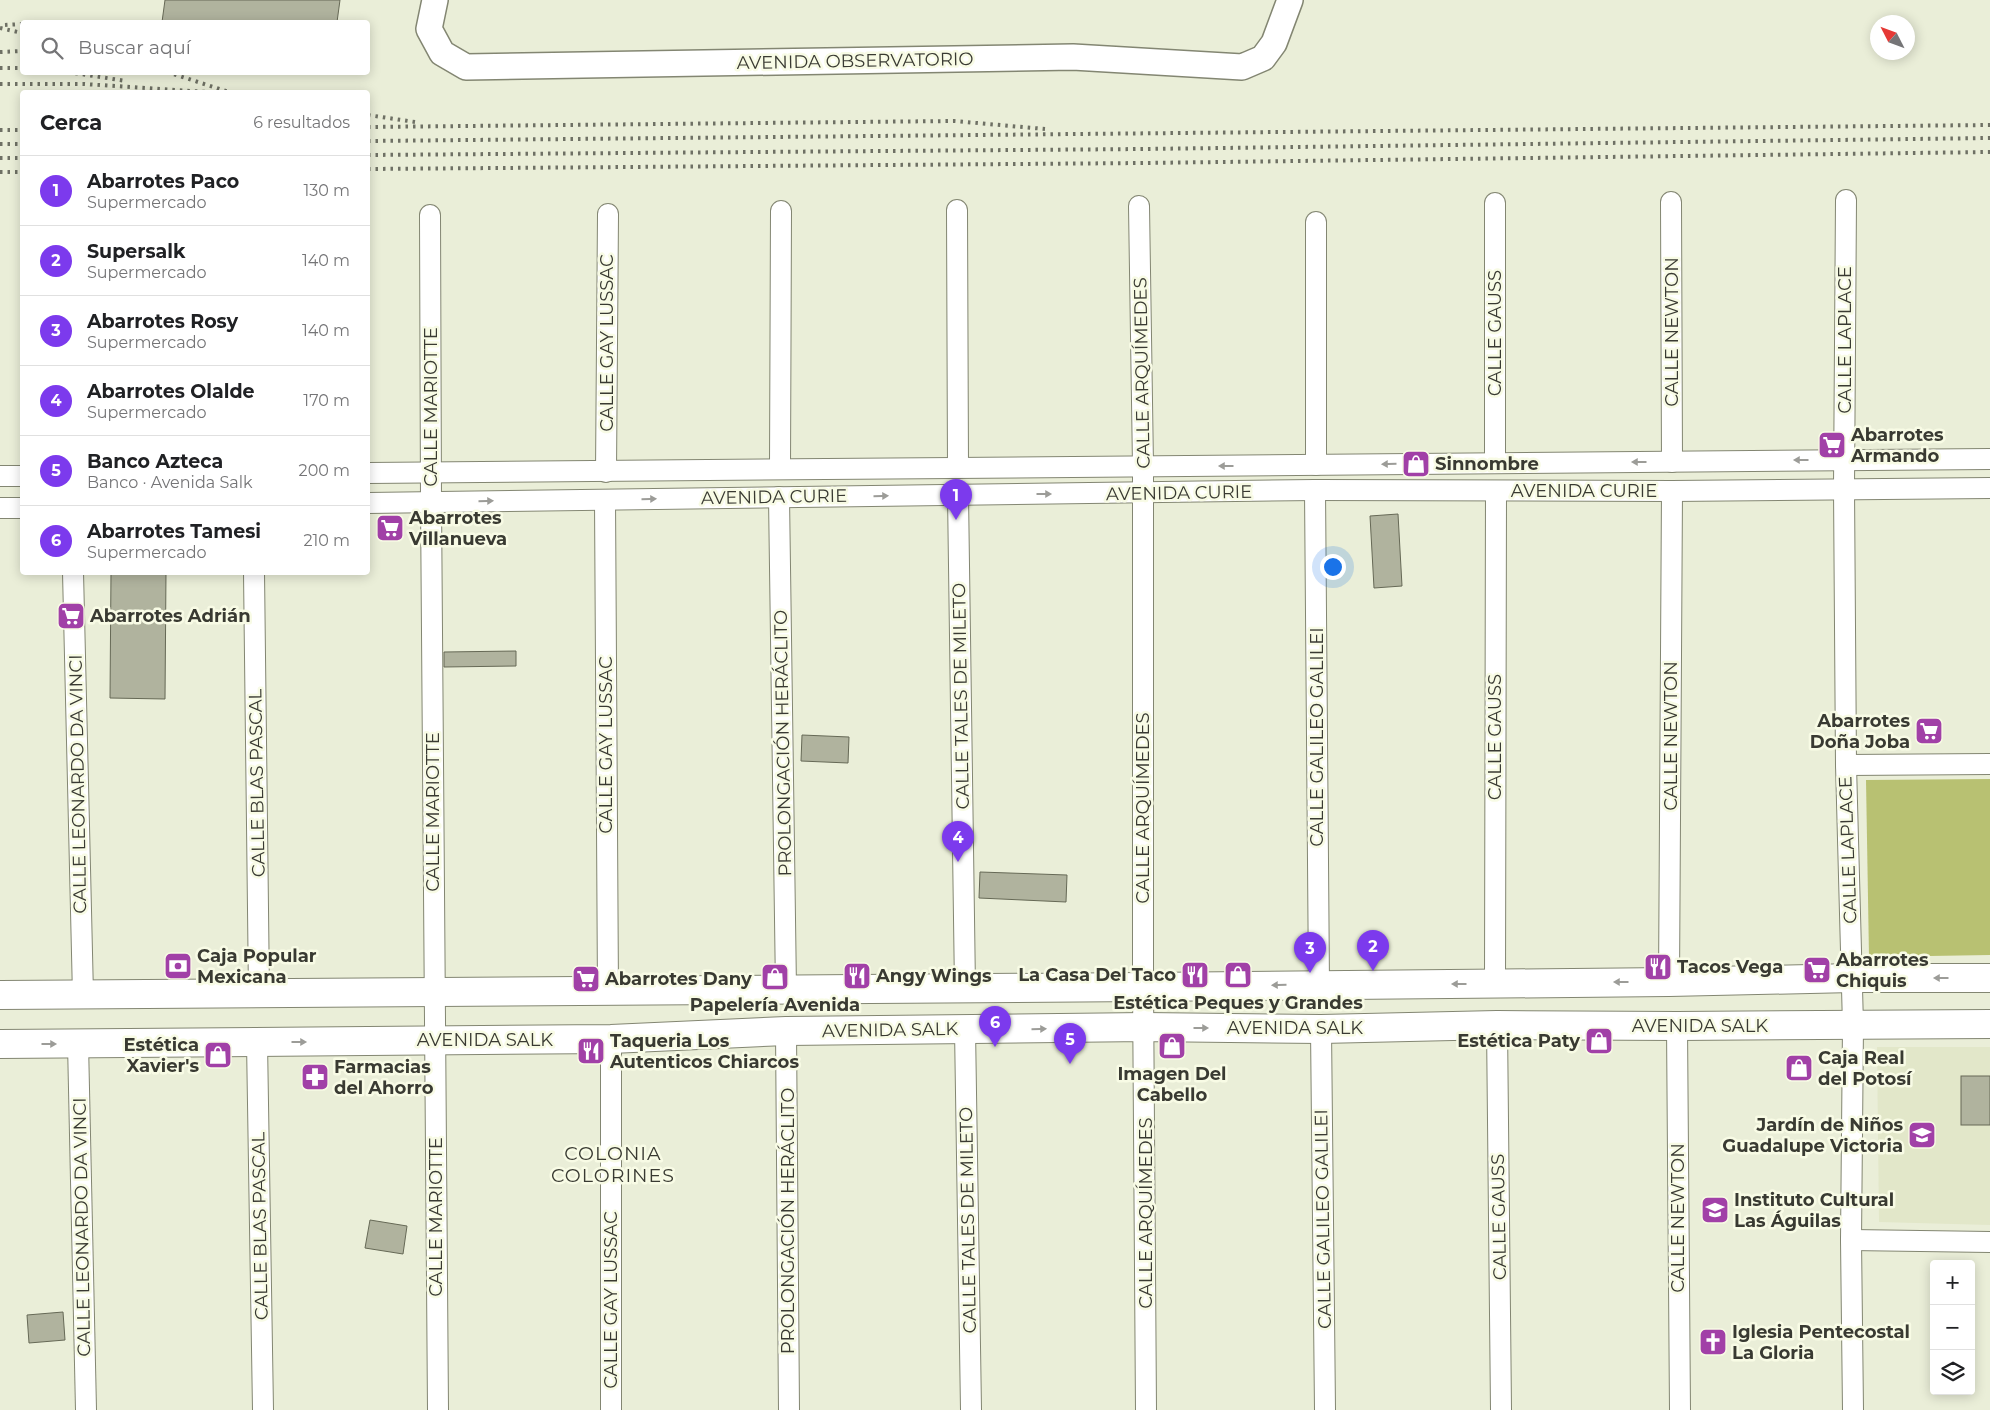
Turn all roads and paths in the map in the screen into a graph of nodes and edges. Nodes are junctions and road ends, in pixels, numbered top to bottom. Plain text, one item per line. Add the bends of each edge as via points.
1 (435, 0) edge
2 (1290, 0) edge
3 (1846, 200) dead end
4 (1671, 202) dead end
5 (1495, 203) dead end
6 (1139, 206) dead end
7 (957, 210) dead end
8 (781, 211) dead end
9 (430, 214) dead end
10 (608, 214) dead end
11 (1316, 222) dead end
12 (1990, 459) edge
13 (1844, 460) junction
14 (1672, 462) junction
15 (1495, 463) junction
16 (1316, 465) junction
17 (1143, 466) junction
18 (958, 468) junction
19 (780, 469) junction
20 (606, 472) junction
21 (370, 473) edge
22 (432, 473) junction
23 (0, 476) edge
24 (20, 476) edge
25 (1844, 488) junction
26 (1990, 488) edge
27 (1315, 490) junction
28 (1496, 491) junction
29 (1672, 491) junction
30 (958, 494) junction
31 (1143, 494) junction
32 (779, 497) junction
33 (604, 500) junction
34 (431, 502) junction
35 (370, 503) edge
36 (0, 508) edge
37 (20, 508) edge
38 (73, 575) edge
39 (254, 575) edge
40 (1990, 764) edge
41 (1846, 765) junction
42 (1853, 978) junction
43 (1990, 978) edge
44 (1669, 982) junction
45 (1496, 984) junction
46 (1319, 985) junction
47 (1143, 987) junction
48 (965, 988) junction
49 (786, 989) junction
50 (608, 991) junction
51 (435, 992) junction
52 (259, 993) junction
53 (0, 995) edge
54 (83, 995) junction
55 (1990, 1024) edge
56 (1497, 1025) junction
57 (1854, 1025) junction
58 (1677, 1026) junction
59 (1145, 1027) junction
60 (965, 1029) junction
61 (1321, 1029) junction
62 (786, 1031) junction
63 (611, 1039) junction
64 (435, 1041) junction
65 (257, 1042) junction
66 (0, 1044) edge
67 (78, 1044) junction
68 (1851, 1240) junction
69 (1990, 1242) edge
70 (86, 1410) edge
71 (263, 1410) edge
72 (438, 1410) edge
73 (611, 1410) edge
74 (789, 1410) edge
75 (971, 1410) edge
76 (1146, 1410) edge
77 (1325, 1410) edge
78 (1501, 1410) edge
79 (1680, 1410) edge
80 (1853, 1410) edge

1 - 2 street, AVENIDA OBSERVATORIO via 429,29 442,53 466,67 1073,57 1242,67 1263,58 1274,43
3 - 13 street, CALLE LAPLACE
4 - 14 street, CALLE NEWTON
5 - 15 street, CALLE GAUSS
6 - 17 street, CALLE ARQUÍMEDES
7 - 18 street
8 - 19 street
9 - 22 street, CALLE MARIOTTE
10 - 20 street, CALLE GAY LUSSAC
11 - 16 street
12 - 13 street, AVENIDA CURIE
13 -> 14 street, AVENIDA CURIE
13 - 25 street, CALLE LAPLACE
14 -> 15 street, AVENIDA CURIE
15 -> 16 street, AVENIDA CURIE
16 -> 17 street, AVENIDA CURIE
17 - 18 street, AVENIDA CURIE
17 - 31 street, CALLE ARQUÍMEDES
18 - 19 street, AVENIDA CURIE
19 - 20 street, AVENIDA CURIE
20 - 22 street, AVENIDA CURIE
21 - 22 street, AVENIDA CURIE
22 - 34 street, CALLE MARIOTTE
23 - 24 street
25 - 26 street, AVENIDA CURIE
25 - 29 street, AVENIDA CURIE
25 - 41 street, CALLE LAPLACE
27 - 28 street, AVENIDA CURIE
27 - 31 street, AVENIDA CURIE
27 - 46 street, CALLE GALILEO GALILEI
28 - 29 street, AVENIDA CURIE
28 - 45 street, CALLE GAUSS
29 - 44 street, CALLE NEWTON
30 -> 31 street, AVENIDA CURIE
32 -> 30 street, AVENIDA CURIE
30 - 48 street, CALLE TALES DE MILETO
31 - 47 street, CALLE ARQUÍMEDES
33 -> 32 street, AVENIDA CURIE
32 - 49 street, PROLONGACIÓN HERÁCLITO
34 -> 33 street, AVENIDA CURIE
33 - 50 street, CALLE GAY LUSSAC
34 - 35 street, AVENIDA CURIE
34 - 51 street, CALLE MARIOTTE
36 - 37 street
38 - 54 street, CALLE LEONARDO DA VINCI
39 - 52 street, CALLE BLAS PASCAL
40 - 41 street
41 - 42 street, CALLE LAPLACE
43 -> 42 main road
42 - 44 main road
42 - 57 street, CALLE LAPLACE
44 -> 45 main road
45 -> 46 main road
46 -> 47 main road
47 - 48 main road
47 - 59 street, CALLE ARQUÍMEDES
48 - 49 main road
49 - 50 main road
50 - 51 main road
51 - 52 main road
51 - 64 street, CALLE MARIOTTE
52 - 54 main road
53 - 54 main road
55 - 57 main road, AVENIDA SALK
56 - 58 main road, AVENIDA SALK
56 - 61 main road, AVENIDA SALK
56 - 78 street, CALLE GAUSS
57 - 58 main road, AVENIDA SALK
57 - 68 street, CALLE LAPLACE
58 - 79 street, CALLE NEWTON
60 -> 59 main road, AVENIDA SALK
59 -> 61 main road, AVENIDA SALK
59 - 76 street, CALLE ARQUÍMEDES
60 - 62 main road, AVENIDA SALK
60 - 75 street, CALLE TALES DE MILETO
61 - 77 street, CALLE GALILEO GALILEI
62 - 63 main road, AVENIDA SALK
62 - 74 street, PROLONGACIÓN HERÁCLITO
63 - 64 main road, AVENIDA SALK
63 - 73 street, CALLE GAY LUSSAC
65 -> 64 main road, AVENIDA SALK
64 - 72 street, CALLE MARIOTTE
65 - 67 main road, AVENIDA SALK
65 - 71 street, CALLE BLAS PASCAL
66 -> 67 main road, AVENIDA SALK
67 - 70 street, CALLE LEONARDO DA VINCI
68 - 69 street
68 - 80 street, CALLE LAPLACE

